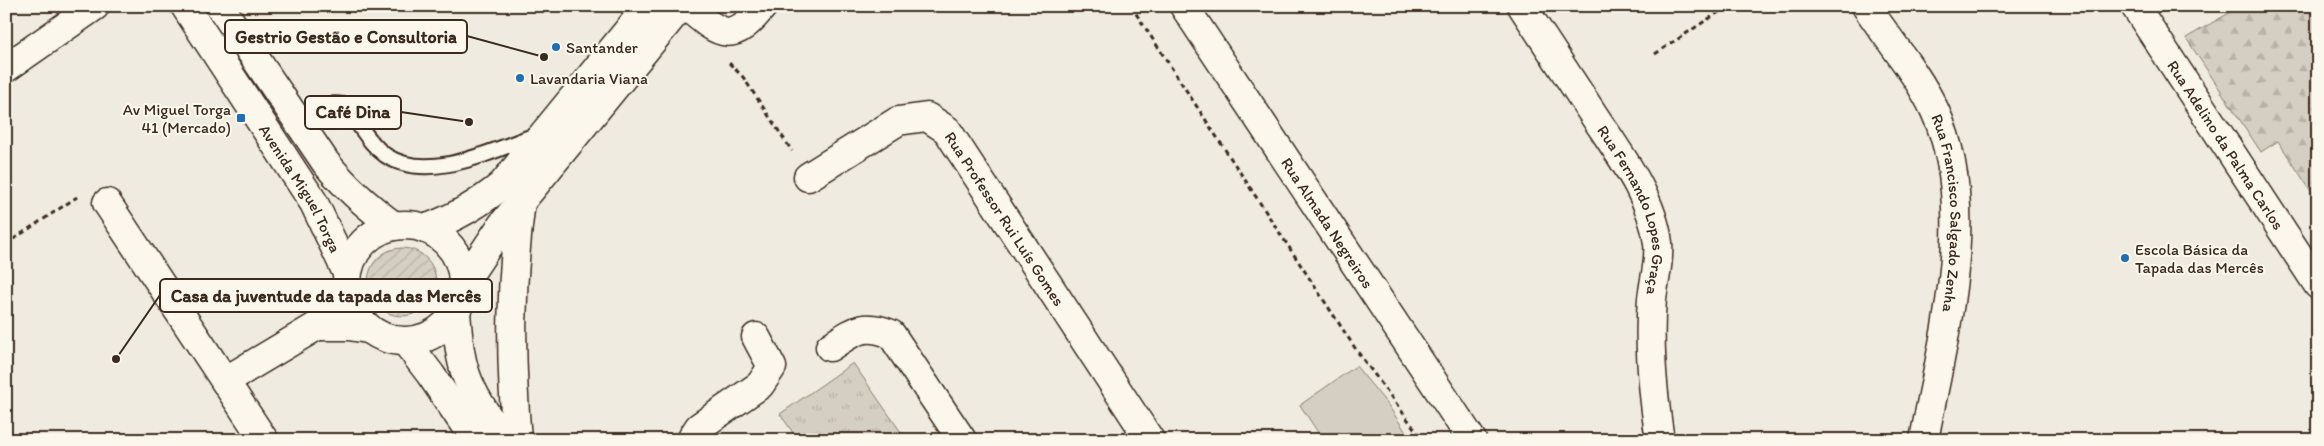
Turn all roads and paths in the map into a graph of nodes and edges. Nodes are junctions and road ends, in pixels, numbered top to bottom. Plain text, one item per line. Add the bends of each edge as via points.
1 (95, 6) edge
2 (185, 6) edge
3 (220, 6) edge
4 (648, 6) edge
5 (681, 6) edge
6 (686, 6) edge
7 (763, 6) edge
8 (1131, 6) edge
9 (1184, 6) edge
10 (1522, 6) edge
11 (1728, 6) edge
12 (1866, 6) edge
13 (2142, 9) edge
14 (1655, 54) dead end
15 (6, 68) edge
16 (743, 76) dead end
17 (296, 119) junction
18 (546, 131) junction
19 (801, 166) joint
20 (521, 201) junction
21 (108, 202) joint
22 (394, 226) junction
23 (425, 229) junction
24 (6, 244) edge
25 (347, 282) junction
26 (464, 282) junction
27 (2318, 285) edge
28 (456, 313) junction
29 (317, 326) junction
30 (368, 328) junction
31 (756, 337) dead end
32 (406, 342) junction
33 (830, 347) dead end
34 (225, 381) junction
35 (264, 440) edge
36 (475, 440) edge
37 (504, 440) edge
38 (517, 440) edge
39 (694, 440) edge
40 (962, 440) edge
41 (1150, 440) edge
42 (1422, 440) edge
43 (1472, 440) edge
44 (1660, 440) edge
45 (1924, 440) edge

1 - 15 street
2 - 25 street, Avenida Miguel Torga via 314,203
3 - 17 street, Avenida Miguel Torga
4 - 18 street
5 - 20 street
6 - 7 street via 711,27 729,33 753,18
8 - 42 path via 1357,351
9 - 43 street, Rua Almada Negreiros
10 - 44 street, Rua Fernando Lopes Graça via 1623,159 1642,194 1654,227 1658,262 1652,300 1652,331
11 - 14 path
12 - 45 street, Rua Francisco Salgado Zenha via 1935,111 1952,170 1957,210 1956,255
13 - 27 street, Rua Adelino da Palma Carlos
16 - 19 path
17 - 18 lane via 319,105 343,105 384,154 418,167 436,167
17 - 22 street, Avenida Miguel Torga via 344,185
18 - 23 street via 502,185 453,219
19 - 41 street, Rua Professor Rui Luís Gomes via 898,121 927,117 947,130
20 - 26 street
20 - 38 street via 511,310
21 - 24 path via 90,189
21 - 34 street
22 - 23 street via 410,225
22 - 25 street via 363,242 353,256
23 - 26 street via 441,237 453,250 461,265
25 - 29 street via 337,308
25 - 30 street via 354,312
26 - 28 street
28 - 32 street via 443,328 431,335
28 - 37 street via 466,376
29 - 30 street
29 - 34 street
30 - 32 street via 386,338
31 - 39 street via 772,367 760,385 699,427
32 - 36 street
33 - 40 street via 858,329 879,329 891,334
34 - 35 street

